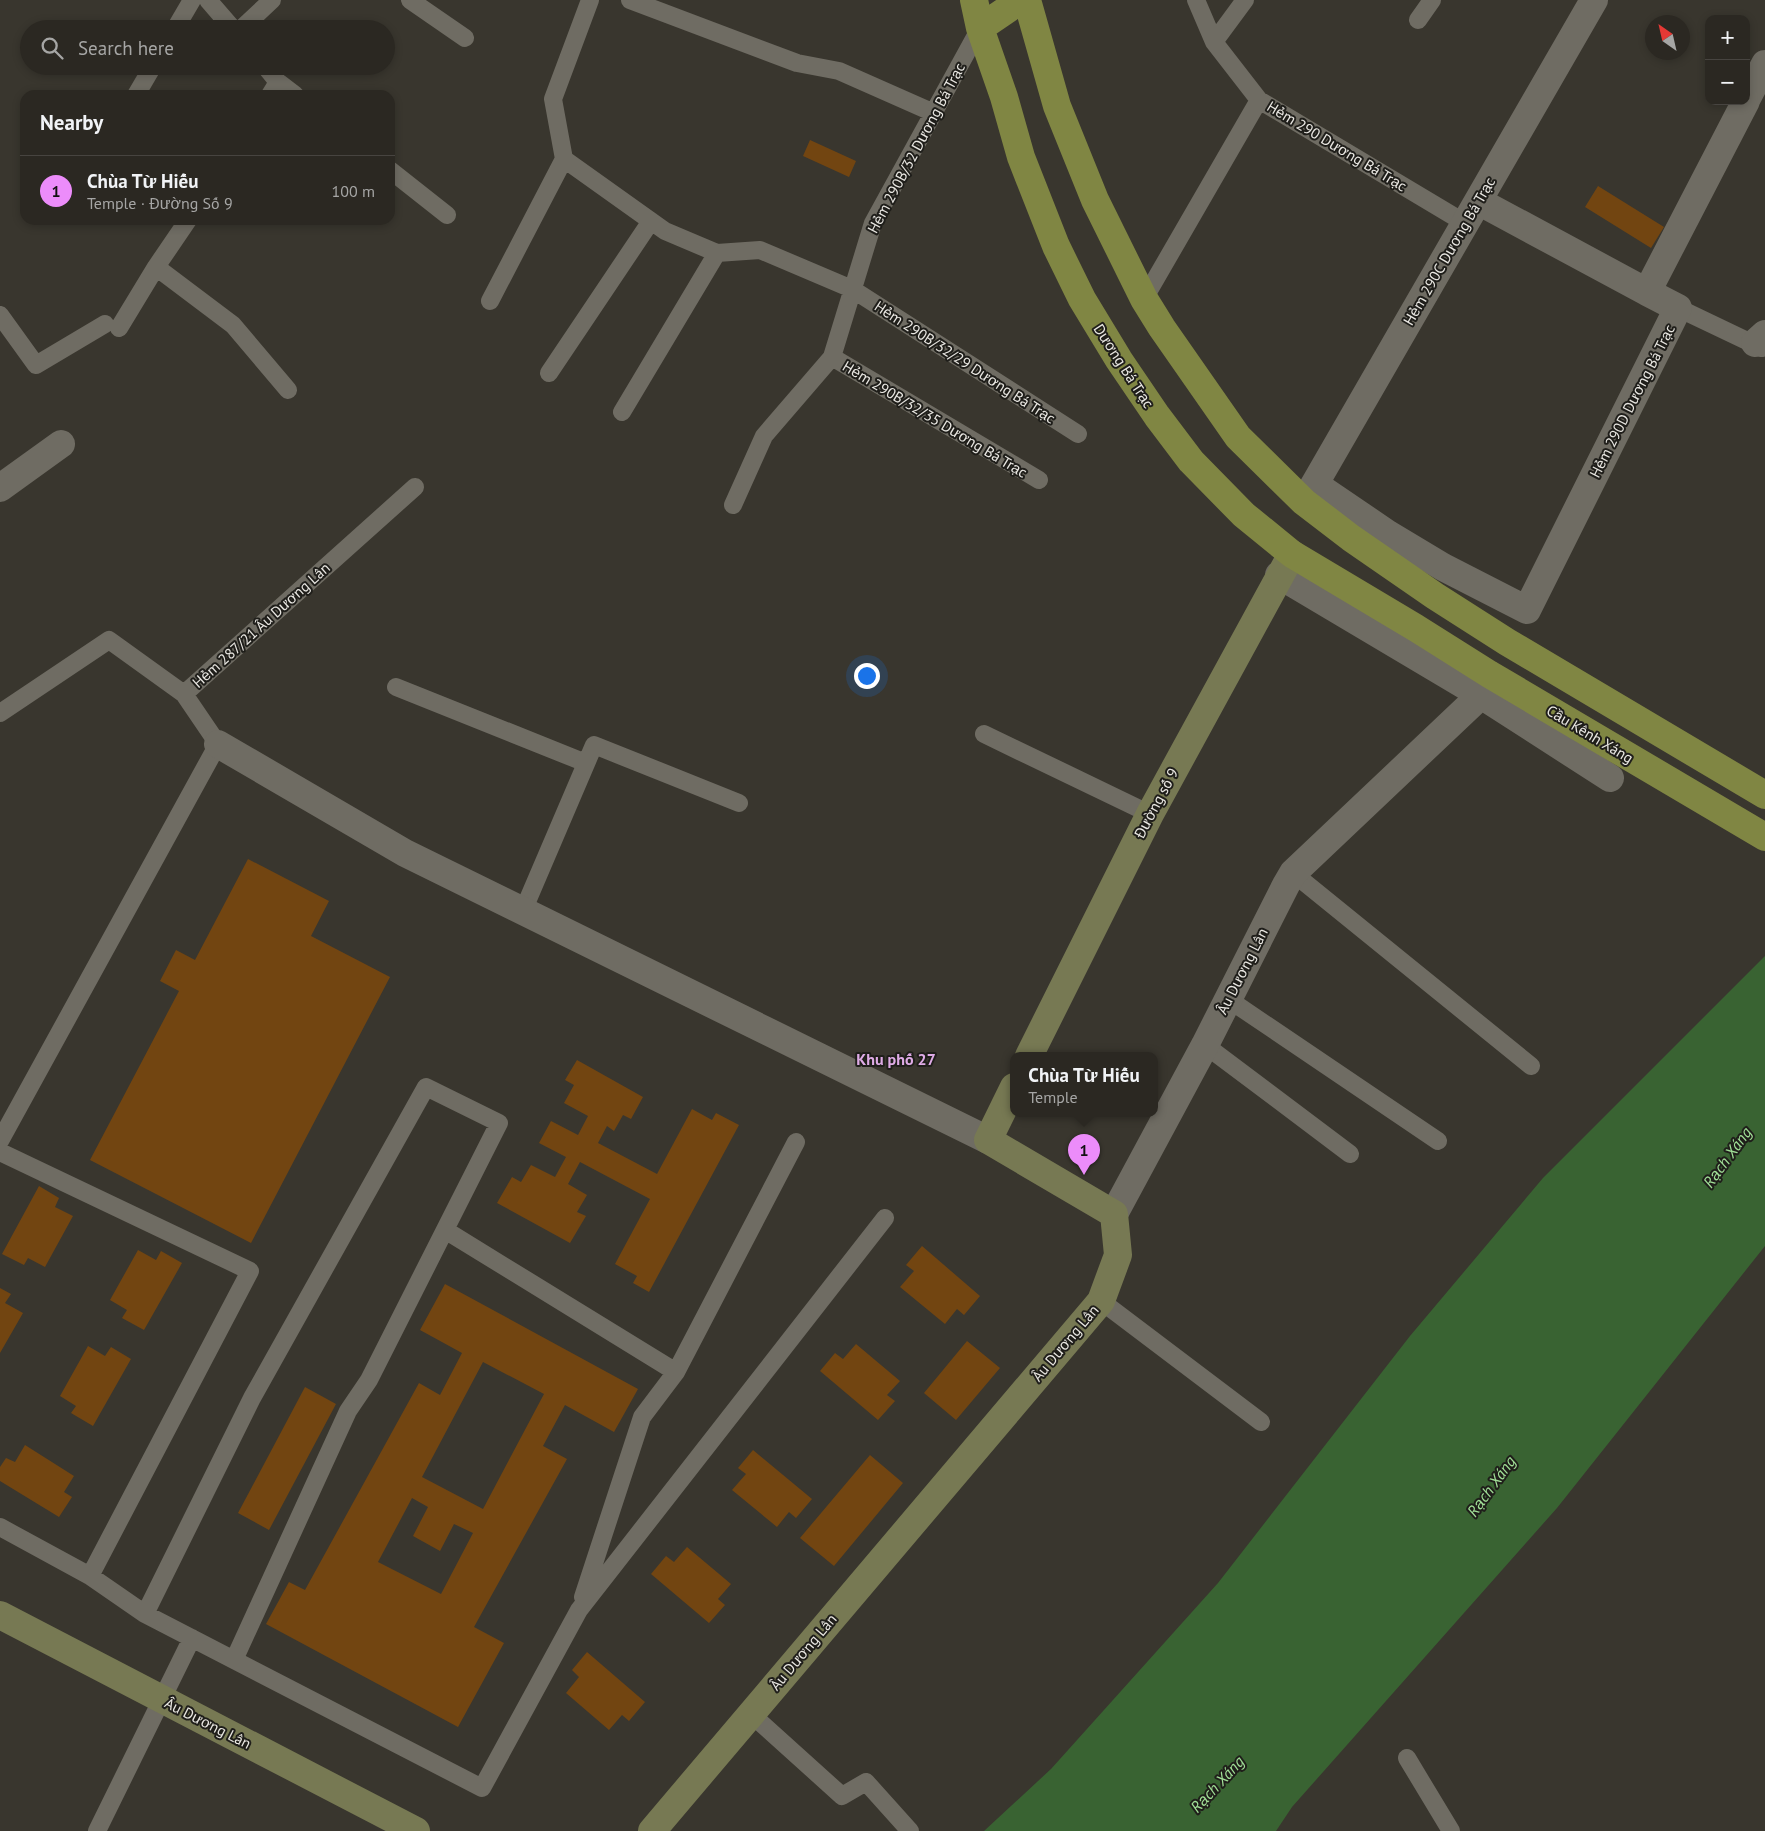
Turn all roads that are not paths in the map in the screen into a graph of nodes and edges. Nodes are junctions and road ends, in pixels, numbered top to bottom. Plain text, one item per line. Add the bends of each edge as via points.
1 (192, 0) edge
2 (208, 0) edge
3 (272, 0) edge
4 (410, 0) edge
5 (590, 0) edge
6 (630, 0) edge
7 (974, 0) edge
8 (1021, 0) edge
9 (1027, 0) edge
10 (1196, 0) edge
11 (1246, 0) edge
12 (1432, 0) edge
13 (1594, 0) edge
14 (180, 20) edge
15 (225, 20) edge
16 (251, 20) edge
17 (1418, 20) dead end
18 (980, 28) junction
19 (465, 38) dead end
20 (1214, 42) junction
21 (1765, 64) edge
22 (148, 75) edge
23 (269, 75) edge
24 (274, 88) edge
25 (139, 90) edge
26 (1750, 93) edge
27 (1259, 100) junction
28 (1744, 105) edge
29 (934, 113) junction
30 (564, 159) junction
31 (395, 174) edge
32 (1471, 212) junction
33 (447, 215) dead end
34 (651, 221) junction
35 (185, 225) edge
36 (717, 253) junction
37 (156, 267) junction
38 (852, 289) junction
39 (1647, 292) junction
40 (1144, 298) junction
41 (490, 301) dead end
42 (1678, 308) junction
43 (0, 315) edge
44 (1762, 343) edge
45 (832, 358) junction
46 (549, 373) dead end
47 (288, 390) dead end
48 (622, 412) dead end
49 (1078, 434) dead end
50 (61, 444) dead end
51 (1039, 480) dead end
52 (415, 487) dead end
53 (0, 488) edge
54 (1310, 493) junction
55 (733, 505) dead end
56 (1286, 564) junction
57 (1416, 628) joint
58 (396, 687) dead end
59 (184, 694) junction
60 (1481, 695) junction
61 (0, 713) edge
62 (984, 734) dead end
63 (218, 744) junction
64 (586, 762) junction
65 (1610, 778) dead end
66 (1765, 795) edge
67 (739, 803) dead end
68 (1150, 814) junction
69 (1765, 837) edge
70 (1293, 873) junction
71 (523, 911) junction
72 (1228, 999) junction
73 (1204, 1046) junction
74 (1031, 1052) edge
75 (1531, 1066) dead end
76 (1010, 1095) edge
77 (988, 1140) junction
78 (1438, 1140) dead end
79 (0, 1141) edge
80 (796, 1142) dead end
81 (0, 1152) edge
82 (1350, 1154) dead end
83 (1114, 1214) junction
84 (885, 1218) dead end
85 (445, 1230) junction
86 (1101, 1301) junction
87 (676, 1372) junction
88 (1261, 1422) dead end
89 (0, 1527) edge
90 (90, 1576) junction
91 (579, 1610) junction
92 (145, 1614) junction
93 (0, 1615) edge
94 (192, 1638) junction
95 (234, 1660) junction
96 (162, 1700) junction
97 (751, 1714) junction
98 (1407, 1758) dead end
99 (97, 1831) edge
100 (416, 1831) edge
101 (652, 1831) edge
102 (910, 1831) edge
103 (1451, 1831) edge

1 - 14 lane
2 - 15 lane
3 - 16 lane
4 - 19 lane
5 - 30 lane via 553,99
6 - 29 lane via 797,63 839,71
7 - 18 main road, Dương Bá Trạc
8 - 18 main road
9 - 40 main road via 1057,106 1095,200
10 - 20 lane, Hẻm 290 Dương Bá Trạc
11 - 20 lane
12 - 17 lane
13 - 32 street, Hẻm 290C Dương Bá Trạc
18 - 29 lane, Hẻm 290B/32 Dương Bá Trạc
18 - 56 main road, Dương Bá Trạc via 1037,201 1087,307 1157,416 1192,461
20 - 27 lane, Hẻm 290 Dương Bá Trạc
21 - 26 street
22 - 25 lane
23 - 24 lane
27 - 32 lane, Hẻm 290 Dương Bá Trạc
27 - 40 lane
28 - 39 street
29 - 38 lane, Hẻm 290B/32 Dương Bá Trạc via 873,223
30 - 34 lane
30 - 41 lane
31 - 33 lane
32 - 39 street, Hẻm 290D Dương Bá Trạc
32 - 54 street, Hẻm 290C Dương Bá Trạc
34 - 36 lane via 665,231
34 - 46 lane
35 - 37 lane
36 - 38 lane, Hẻm 290B/32/29 Dương Bá Trạc via 760,250
36 - 48 lane
37 - 43 lane via 112,326 36,365
37 - 47 lane via 233,325
38 - 45 lane, Hẻm 290B/32 Dương Bá Trạc
38 - 49 lane, Hẻm 290B/32/29 Dương Bá Trạc
39 - 42 street, Hẻm 290D Dương Bá Trạc
40 - 54 main road via 1238,437
42 - 44 lane
42 - 54 street, Hẻm 290D Dương Bá Trạc via 1527,610
45 - 51 lane, Hẻm 290B/32/35 Dương Bá Trạc
45 - 55 lane, Hẻm 290B/32 Dương Bá Trạc via 764,436
50 - 53 street
52 - 59 lane, Hẻm 287/21 Âu Dương Lân
54 - 66 main road via 1352,538 1435,596
56 - 57 main road, Dương Bá Trạc
56 - 60 street
56 - 68 street, Đường số 9
57 - 69 main road, Cầu Kênh Xáng
58 - 64 lane
59 - 61 lane, Hẻm 287/21 Âu Dương Lân via 109,640
59 - 63 lane
60 - 65 street
60 - 70 street, Âu Dương Lân
62 - 68 lane
63 - 71 street via 405,853
63 - 79 lane
64 - 67 lane via 594,745
64 - 71 lane
68 - 74 street, Đường số 9
70 - 72 street, Âu Dương Lân
70 - 75 lane
71 - 77 street
72 - 73 street, Âu Dương Lân
72 - 78 lane
73 - 82 lane
73 - 83 street, Âu Dương Lân
76 - 77 street
77 - 83 street
80 - 87 lane
81 - 90 lane via 250,1271
83 - 86 street, Âu Dương Lân via 1118,1255
84 - 91 lane
85 - 87 lane
85 - 92 lane via 498,1123 426,1087 252,1398
85 - 95 lane via 369,1380 348,1411
86 - 88 lane
86 - 97 street, Âu Dương Lân
87 - 91 lane via 642,1418
89 - 90 lane
90 - 92 lane
91 - 95 lane via 482,1788
92 - 94 lane
93 - 96 street, Âu Dương Lân
94 - 95 lane
94 - 96 lane
96 - 99 lane
96 - 100 street, Âu Dương Lân
97 - 101 street, Âu Dương Lân
97 - 102 lane via 842,1796 866,1782
98 - 103 lane

